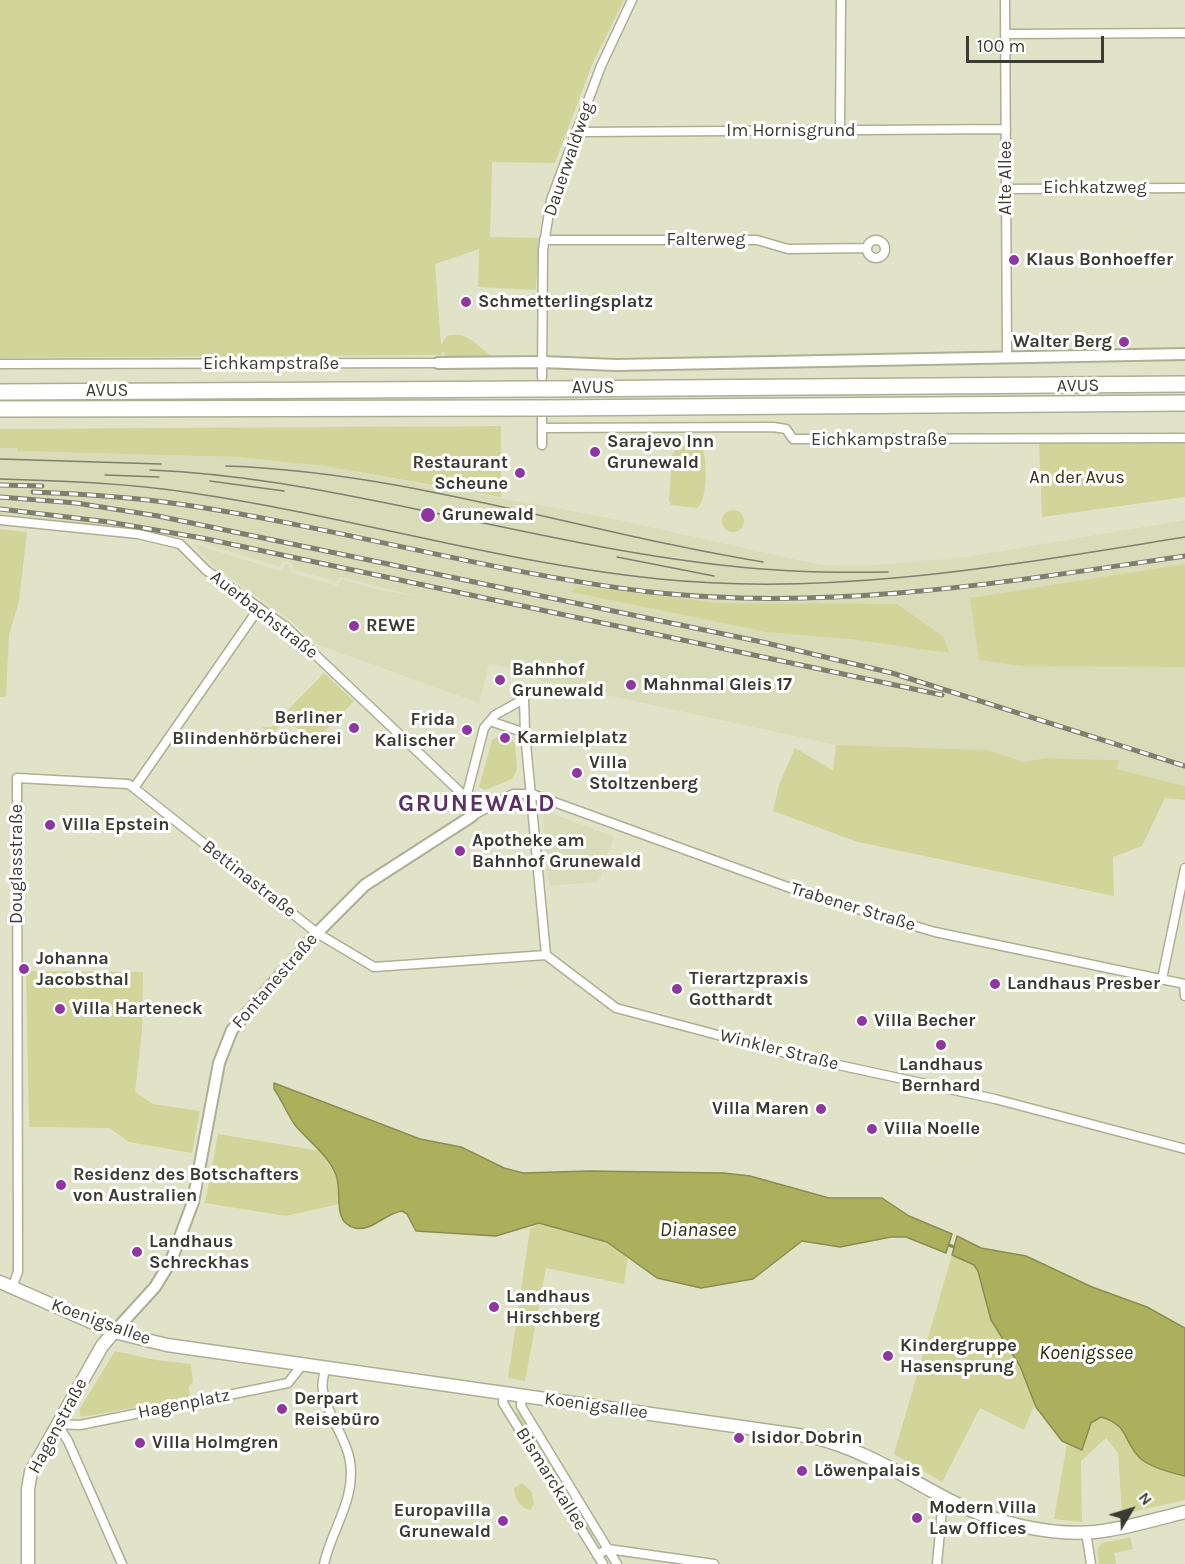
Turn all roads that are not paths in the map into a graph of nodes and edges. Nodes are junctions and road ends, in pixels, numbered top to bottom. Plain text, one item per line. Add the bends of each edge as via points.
1 (632, 0) edge
2 (841, 0) edge
3 (1005, 0) edge
4 (1185, 33) edge
5 (1005, 34) junction
6 (577, 129) junction
7 (1006, 129) junction
8 (840, 131) junction
9 (1185, 188) edge
10 (1006, 189) junction
11 (544, 240) junction
12 (867, 248) dead end
13 (1185, 354) edge
14 (1007, 356) junction
15 (542, 362) junction
16 (438, 363) joint
17 (0, 364) edge
18 (1185, 384) edge
19 (542, 385) junction
20 (0, 392) edge
21 (1185, 404) edge
22 (0, 409) edge
23 (542, 415) junction
24 (1185, 438) edge
25 (542, 446) dead end
26 (0, 520) edge
27 (259, 608) junction
28 (490, 721) junction
29 (525, 733) junction
30 (134, 788) junction
31 (532, 794) junction
32 (466, 798) junction
33 (472, 816) junction
34 (1185, 868) edge
35 (317, 933) junction
36 (546, 955) junction
37 (1162, 979) junction
38 (1185, 984) edge
39 (1185, 996) edge
40 (1185, 1149) edge
41 (6, 1284) edge
42 (114, 1332) junction
43 (302, 1365) junction
44 (325, 1368) junction
45 (504, 1393) junction
46 (522, 1396) junction
47 (57, 1424) junction
48 (947, 1499) junction
49 (1185, 1512) edge
50 (1086, 1532) junction
51 (608, 1549) junction
52 (597, 1555) junction
53 (28, 1564) edge
54 (122, 1564) edge
55 (324, 1564) edge
56 (603, 1564) edge
57 (617, 1564) edge
58 (714, 1564) edge
59 (937, 1564) edge
60 (1091, 1564) edge

1 - 6 street, Dauerwaldweg
2 - 8 street
3 - 5 street, Alte Allee
4 - 5 street
5 - 7 street, Alte Allee
6 - 8 street, Im Hornisgrund
6 - 11 street, Dauerwaldweg via 555,187
7 - 8 street, Im Hornisgrund
7 - 10 street, Alte Allee
9 - 10 street, Eichkatzweg
10 - 14 street, Alte Allee
11 - 12 street, Falterweg via 757,240 788,249
11 - 15 street, Dauerwaldweg
13 - 14 street, Eichkampstraße
14 - 15 street, Eichkampstraße via 616,365
15 - 16 street, Eichkampstraße
15 - 19 street
16 - 17 street, Eichkampstraße
18 - 19 highway, AVUS
19 - 20 highway, AVUS
21 - 23 highway, AVUS
22 - 23 highway, AVUS
23 - 24 street, Eichkampstraße via 773,427 786,429 793,439
23 - 25 street
26 - 27 street, Auerbachstraße via 168,540 183,546 206,570
27 - 30 street
27 - 32 street, Auerbachstraße via 286,627
28 - 29 street
28 - 29 street via 524,699
28 - 32 street via 484,728
29 - 31 street
30 - 35 street, Bettinastraße
30 - 41 street, Douglasstraße via 128,784 17,778 18,1272
31 - 33 street, Fontanestraße via 513,794
31 - 36 street
31 - 37 street, Trabener Straße via 807,894 903,923
32 - 33 street, Auerbachstraße
33 - 35 street, Fontanestraße via 365,885
34 - 37 street
35 - 36 street, Bettinastraße via 374,967
35 - 42 street, Fontanestraße via 248,1009 227,1039 193,1202 171,1261 155,1287
36 - 40 street, Winkler Straße via 616,1008 797,1056 995,1099
37 - 38 street, Trabener Straße
38 - 39 street
41 - 42 main road, Koenigsallee
42 - 43 main road, Koenigsallee via 167,1346
42 - 47 main road, Hagenstraße
43 - 44 main road, Koenigsallee
43 - 47 street, Hagenplatz via 288,1383 80,1425
44 - 45 main road, Koenigsallee
44 - 55 street via 323,1392 343,1439 351,1472 347,1506
45 - 46 main road, Koenigsallee
45 - 52 street, Bismarckallee via 503,1403
46 - 48 main road, Koenigsallee via 819,1438 877,1459
46 - 51 street, Bismarckallee via 521,1406
47 - 53 main road, Hagenstraße via 37,1457 29,1480
47 - 54 street
48 - 50 main road, Koenigsallee via 1020,1525
48 - 59 street via 942,1509
49 - 50 main road, Koenigsallee
50 - 60 street
51 - 52 street
51 - 57 street, Bismarckallee
51 - 58 street
52 - 56 street, Bismarckallee

